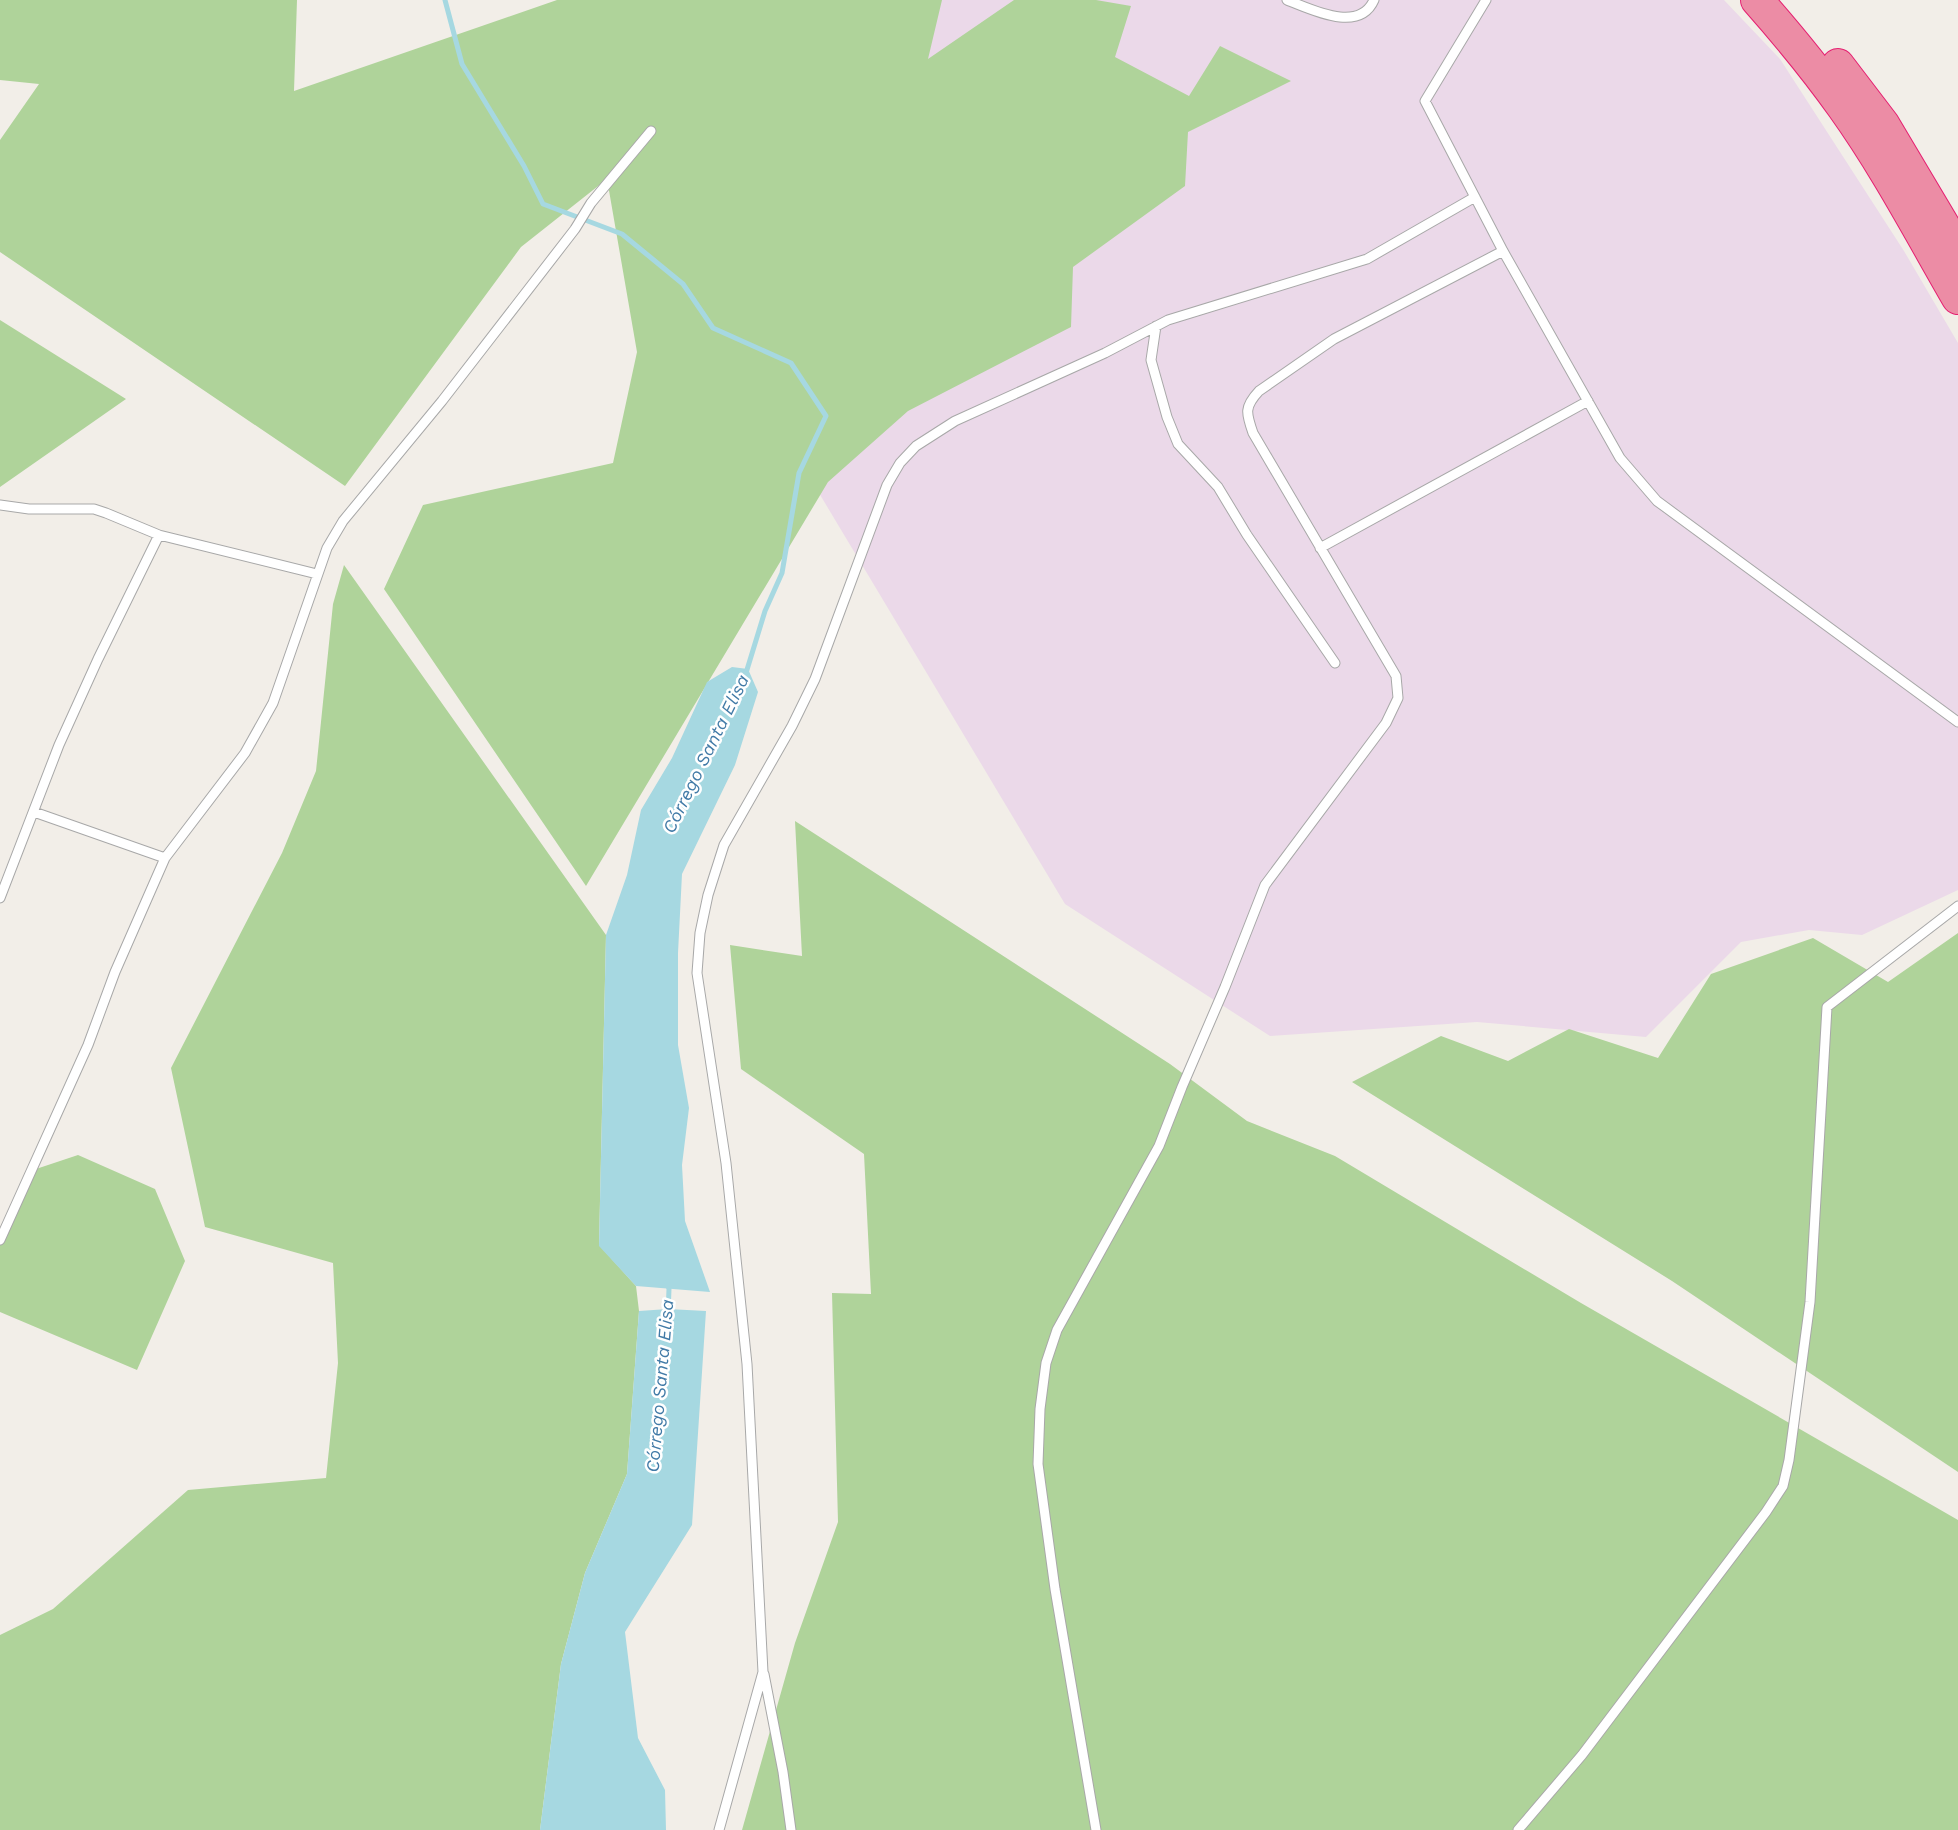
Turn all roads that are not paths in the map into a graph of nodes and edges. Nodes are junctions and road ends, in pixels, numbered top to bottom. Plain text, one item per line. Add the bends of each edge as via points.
1 (1287, 0) edge
2 (1374, 0) edge
3 (1486, 0) edge
4 (1757, 0) edge
5 (1782, 0) edge
6 (651, 131) dead end
7 (1894, 164) junction
8 (1475, 197) junction
9 (1958, 250) edge
10 (1503, 251) junction
11 (1958, 298) edge
12 (1156, 326) junction
13 (1588, 401) junction
14 (0, 505) edge
15 (159, 535) junction
16 (1320, 548) junction
17 (317, 574) junction
18 (1335, 663) dead end
19 (1958, 722) edge
20 (34, 812) junction
21 (165, 858) junction
22 (0, 898) edge
23 (1958, 906) edge
24 (0, 1240) edge
25 (763, 1672) junction
26 (719, 1830) edge
27 (791, 1830) edge
28 (1096, 1830) edge
29 (1518, 1830) edge

1 - 2 lane via 1340,18 1362,13
3 - 8 lane via 1425,101
4 - 7 highway
5 - 7 highway via 1817,36 1884,124
6 - 17 lane via 591,203 575,230 442,401 343,521
7 - 9 highway
7 - 11 highway
8 - 10 lane
8 - 12 lane via 1367,259
10 - 13 lane
10 - 16 lane via 1334,339 1249,402 1248,419 1253,433
12 - 18 lane via 1151,360 1178,444 1218,487 1246,535
12 - 25 lane via 955,421 916,446 900,463 887,485 815,679 724,845 708,894 697,973 726,1163 747,1364
13 - 16 lane
13 - 19 lane via 1620,458 1657,501
14 - 15 lane via 94,509
15 - 17 lane
15 - 20 lane via 98,659
16 - 28 lane via 1396,676 1398,698 1386,723 1265,885 1158,1146 1057,1330 1046,1363 1038,1464
17 - 21 lane via 273,703 245,753
20 - 21 lane
20 - 22 lane
21 - 24 lane via 88,1045
23 - 29 lane via 1827,1007 1810,1302 1783,1486 1582,1755
25 - 26 lane
25 - 27 lane

